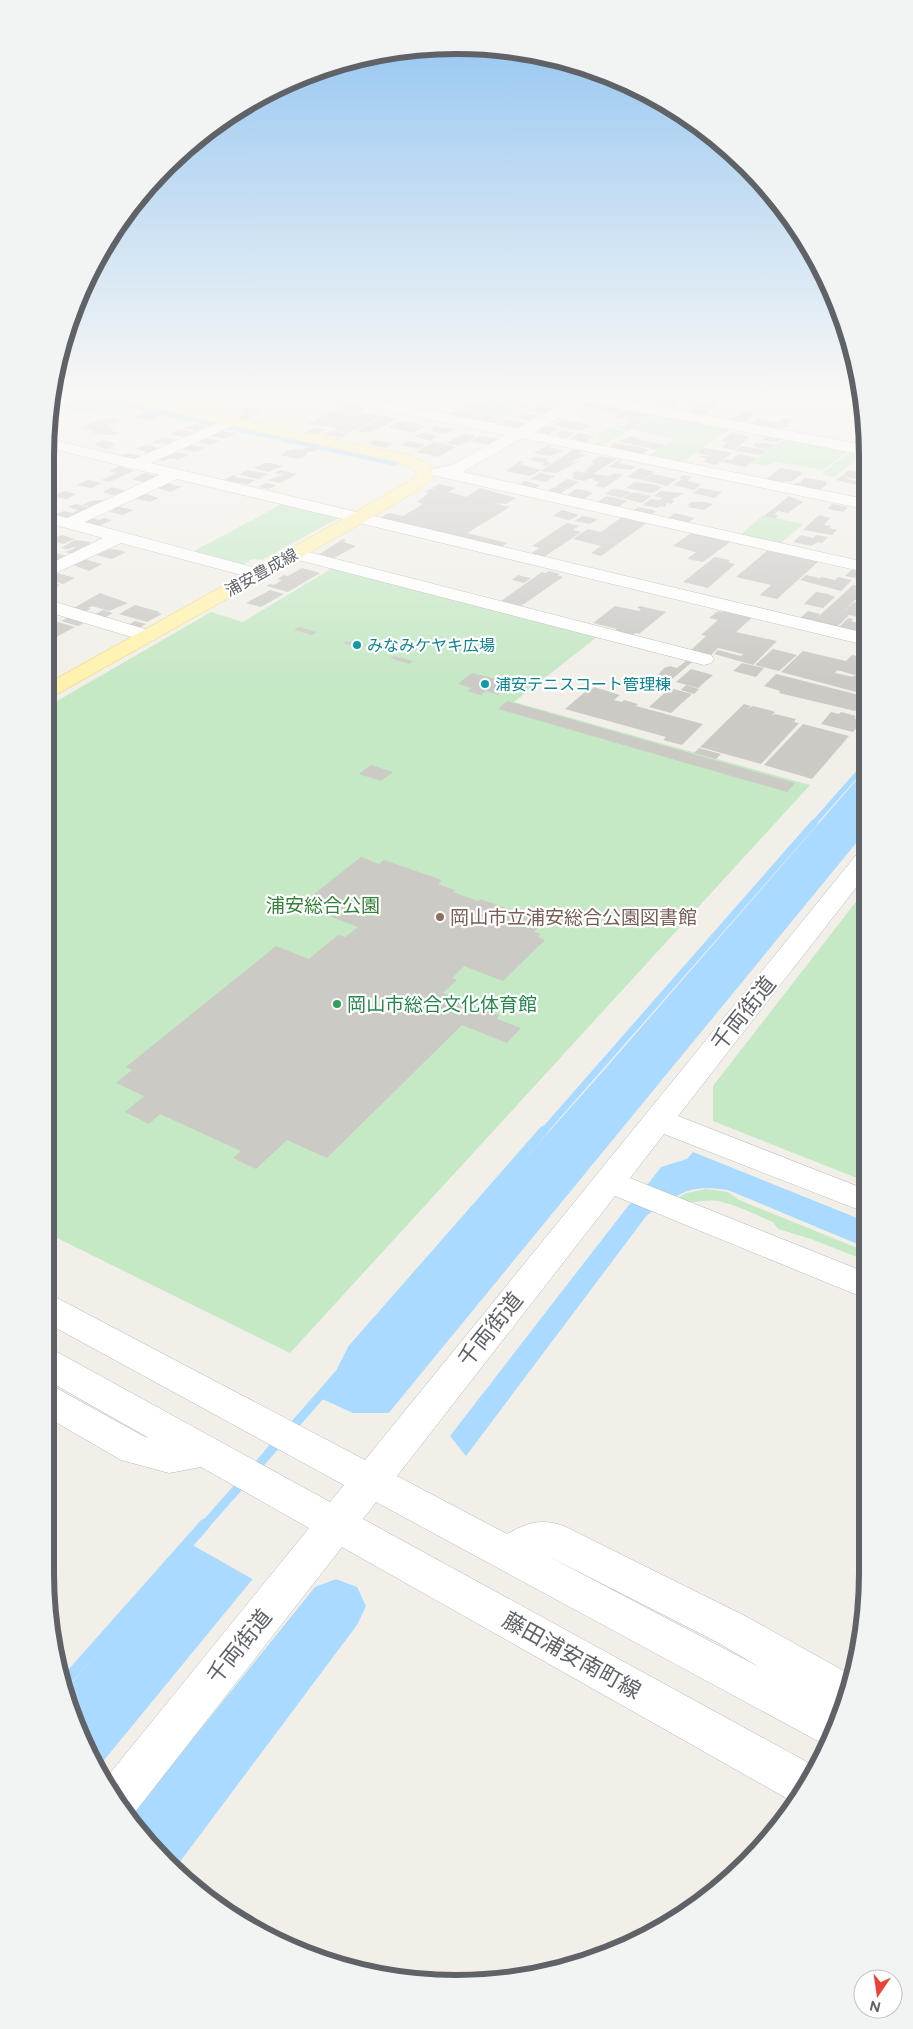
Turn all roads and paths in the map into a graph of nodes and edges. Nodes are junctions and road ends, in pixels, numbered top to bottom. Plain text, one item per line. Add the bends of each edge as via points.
1 (139, 491) edge
2 (252, 491) edge
3 (405, 491) edge
4 (515, 491) edge
5 (800, 491) edge
6 (859, 503) edge
7 (62, 507) dead end
8 (54, 511) edge
9 (360, 516) junction
10 (54, 519) edge
11 (68, 524) junction
12 (119, 537) junction
13 (294, 553) junction
14 (859, 566) edge
15 (54, 569) edge
16 (257, 574) junction
17 (54, 608) edge
18 (69, 612) junction
19 (54, 620) edge
20 (148, 636) junction
21 (859, 638) edge
22 (704, 659) dead end
23 (54, 688) edge
24 (859, 867) edge
25 (658, 1120) junction
26 (637, 1192) junction
27 (859, 1199) edge
28 (859, 1284) edge
29 (54, 1311) edge
30 (54, 1367) edge
31 (54, 1404) edge
32 (205, 1451) junction
33 (360, 1474) junction
34 (326, 1517) junction
35 (506, 1554) junction
36 (841, 1692) edge
37 (829, 1726) edge
38 (798, 1784) edge
39 (121, 1794) edge

1 - 11 street
2 - 9 street
3 - 9 main road, 浦安豊成線
4 - 14 street
5 - 6 street
7 - 8 street
9 - 13 main road, 浦安豊成線
9 - 21 street
10 - 11 street
11 - 12 street
12 - 15 street
12 - 16 street
13 - 16 main road, 浦安豊成線
13 - 22 street
16 - 20 main road, 浦安豊成線
17 - 18 street
18 - 19 street
18 - 20 street
20 - 23 main road, 浦安豊成線
24 - 25 street, 千両街道
25 - 26 street, 千両街道
25 - 27 street
26 - 28 street
26 - 33 street, 千両街道
29 - 33 street
30 - 32 street, 藤田浦安南町線
31 - 32 street via 134,1449 170,1458
32 - 34 street, 藤田浦安南町線
33 - 34 street, 千両街道
33 - 35 street
34 - 38 street, 藤田浦安南町線
34 - 39 street, 千両街道
35 - 36 street via 533,1539 550,1538 733,1630
35 - 37 street

